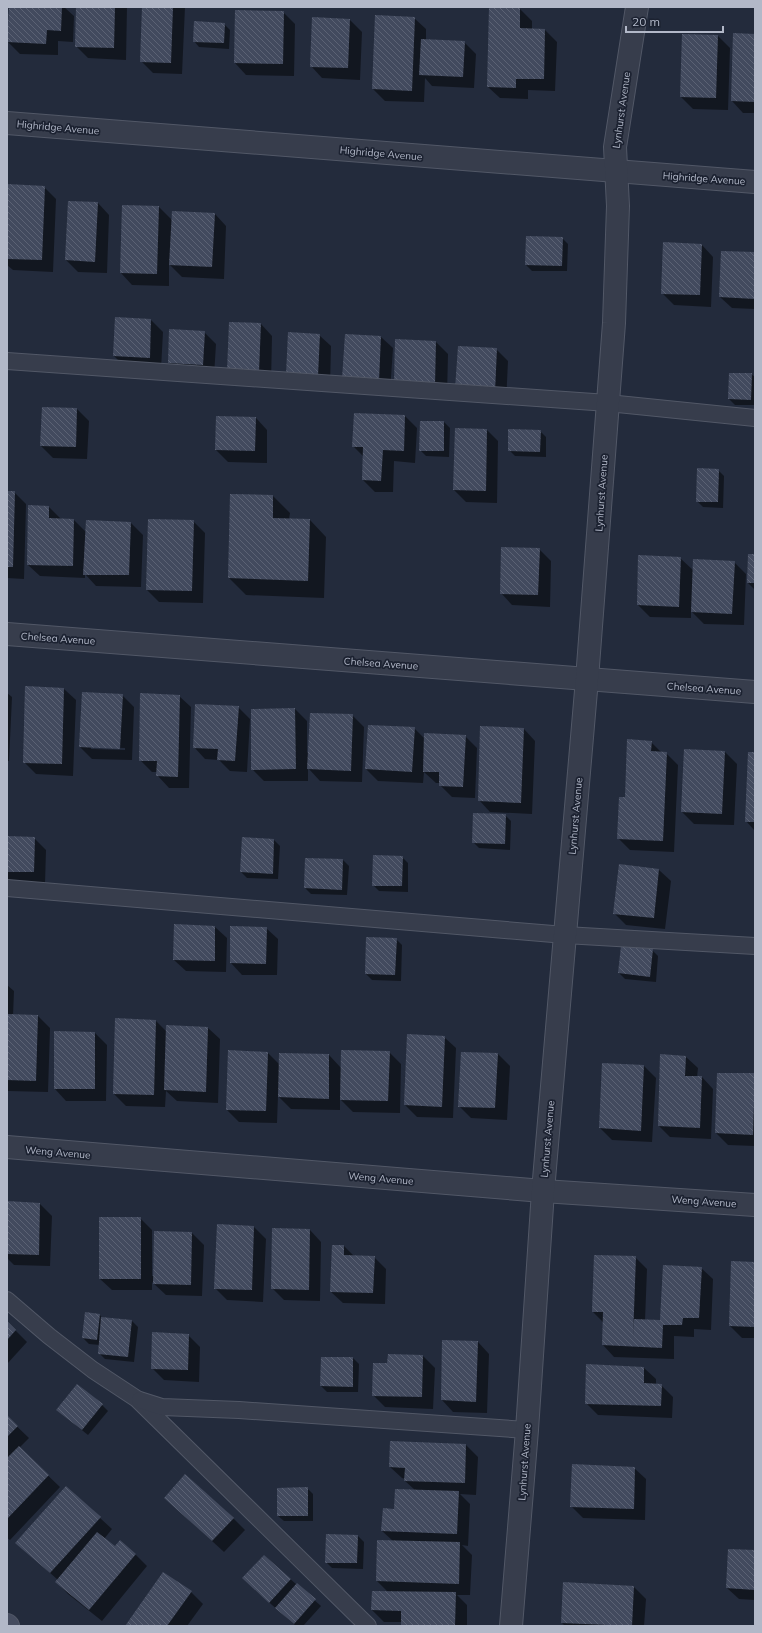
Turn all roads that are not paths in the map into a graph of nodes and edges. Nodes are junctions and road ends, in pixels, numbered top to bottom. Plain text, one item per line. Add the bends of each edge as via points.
1 (637, 7) edge
2 (7, 123) edge
3 (616, 171) junction
4 (755, 182) edge
5 (7, 361) edge
6 (608, 403) junction
7 (755, 418) edge
8 (7, 634) edge
9 (587, 679) junction
10 (755, 692) edge
11 (7, 888) edge
12 (565, 935) junction
13 (755, 946) edge
14 (7, 1147) edge
15 (543, 1191) junction
16 (755, 1205) edge
17 (7, 1300) edge
18 (137, 1399) junction
19 (527, 1430) junction
20 (368, 1626) edge
21 (511, 1626) edge

1 - 3 street, Lynhurst Avenue via 615,147
2 - 3 street, Highridge Avenue
3 - 4 street, Highridge Avenue
3 - 6 street, Lynhurst Avenue via 618,206 615,316
5 - 6 lane
6 - 7 lane
6 - 9 street, Lynhurst Avenue
8 - 9 street, Chelsea Avenue
9 - 10 street, Chelsea Avenue
9 - 12 street, Lynhurst Avenue
11 - 12 lane
12 - 13 lane
12 - 15 street, Lynhurst Avenue
14 - 15 street, Weng Avenue
15 - 16 street, Weng Avenue
15 - 19 street, Lynhurst Avenue
17 - 18 lane via 93,1370
18 - 19 lane via 162,1407
18 - 20 lane
19 - 21 street, Lynhurst Avenue

